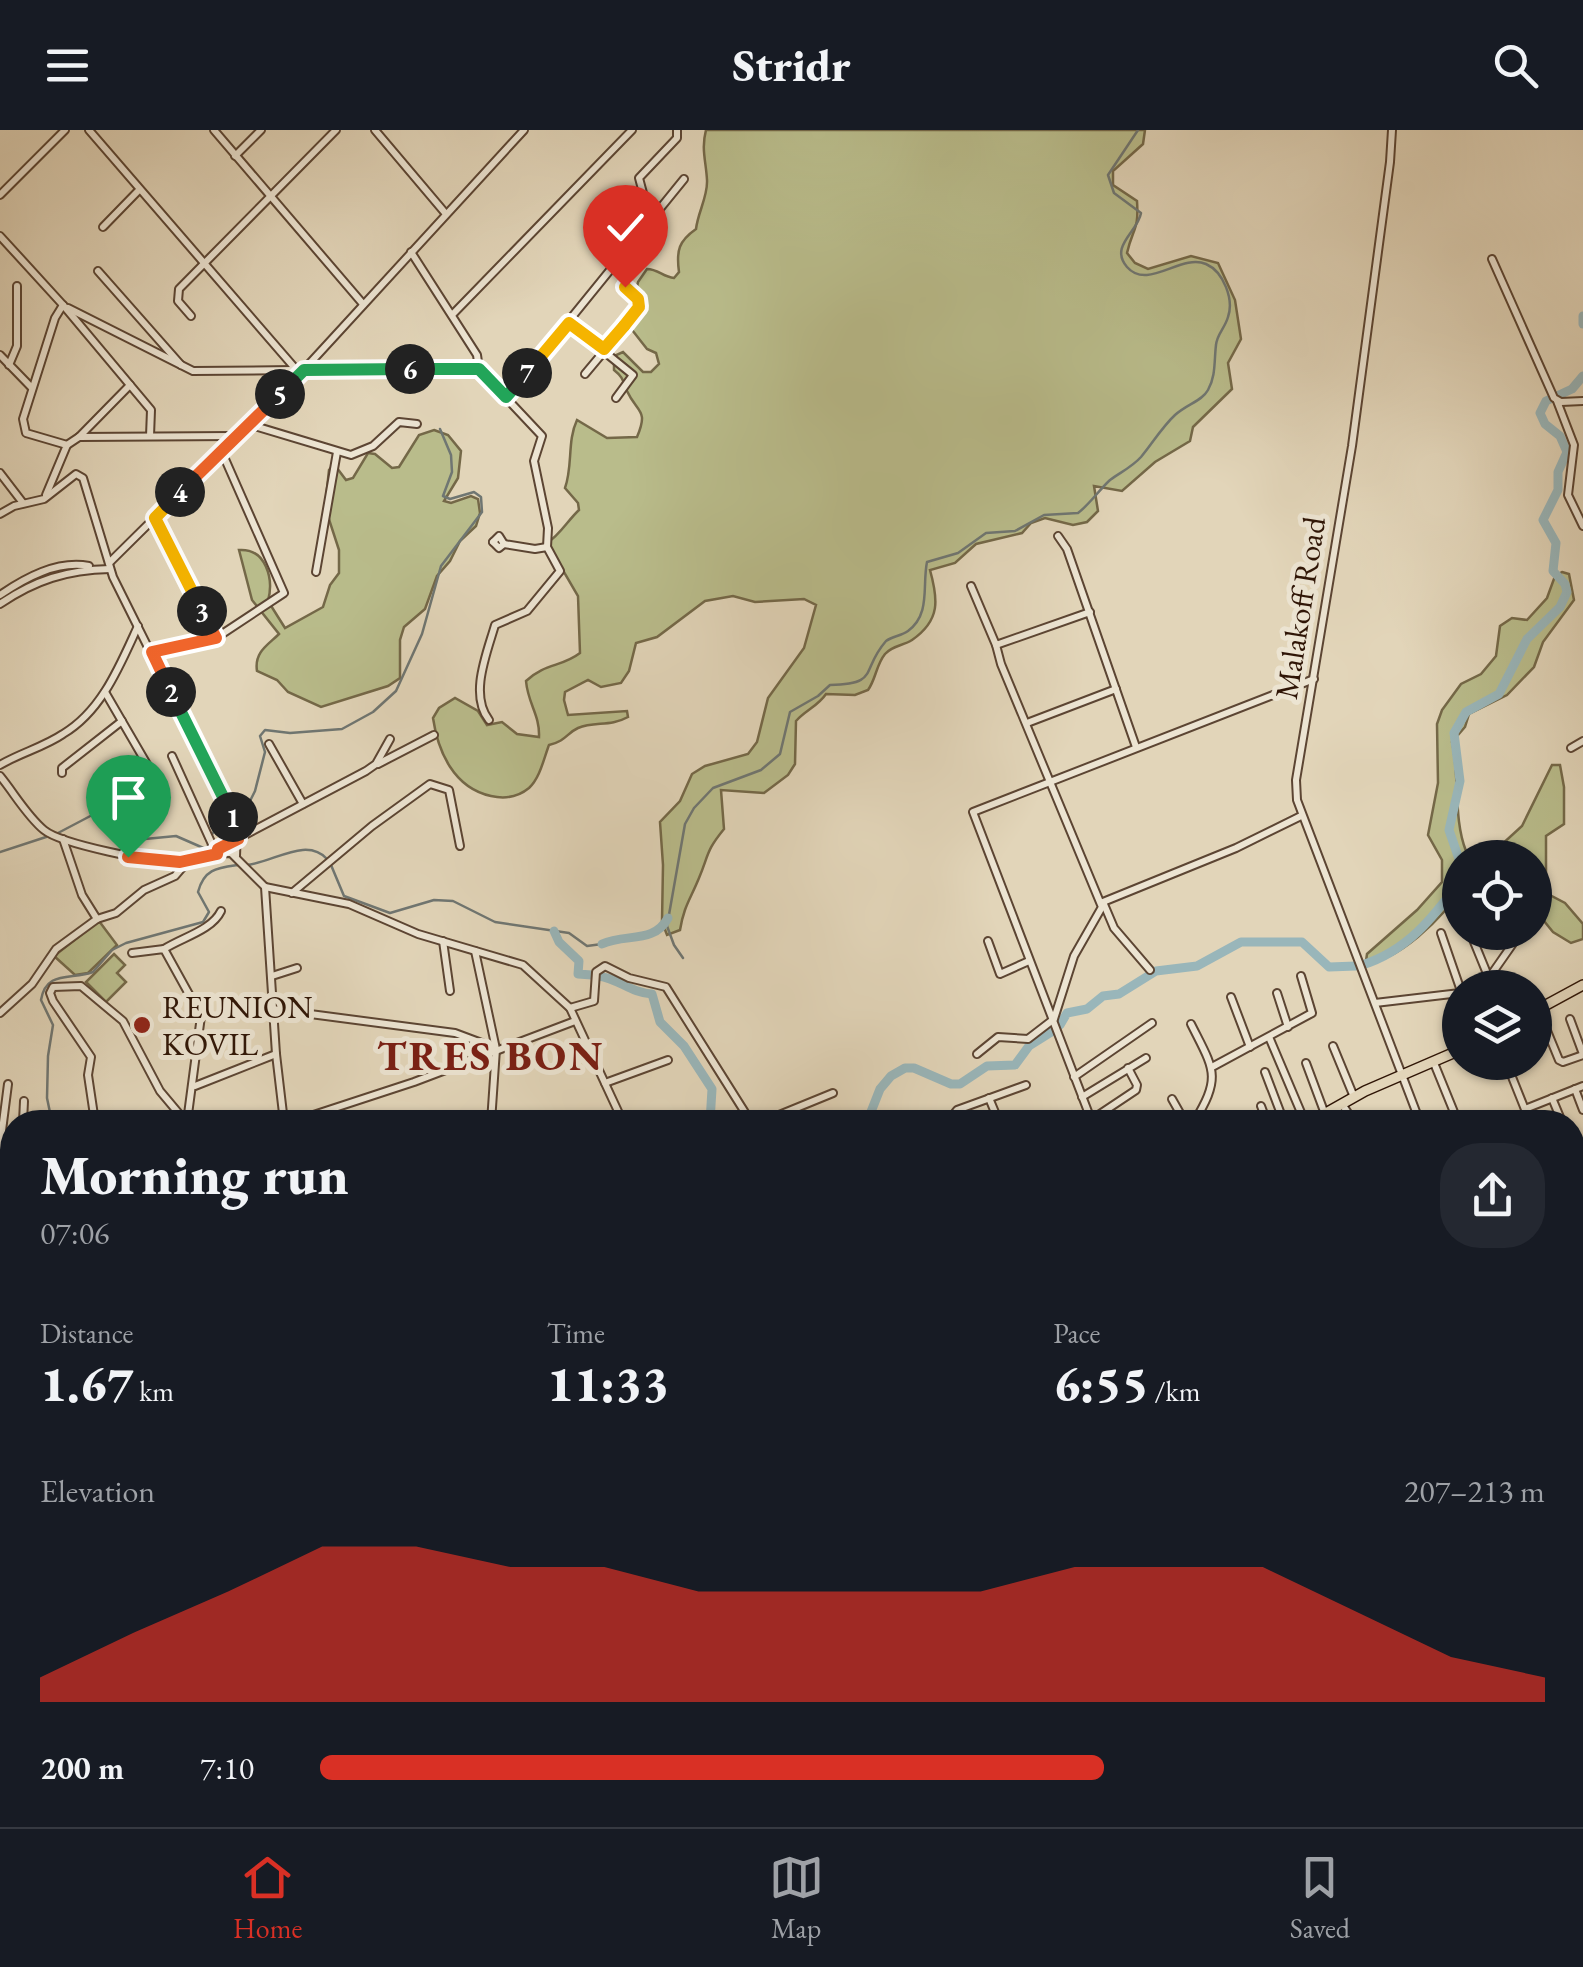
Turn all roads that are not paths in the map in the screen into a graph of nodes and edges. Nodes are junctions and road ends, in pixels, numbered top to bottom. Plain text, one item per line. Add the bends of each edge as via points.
1 (64, 130) edge
2 (89, 130) edge
3 (214, 130) edge
4 (261, 130) edge
5 (336, 130) edge
6 (375, 130) edge
7 (508, 130) edge
8 (524, 130) edge
9 (632, 130) edge
10 (677, 130) edge
11 (1392, 130) edge
12 (516, 140) junction
13 (234, 156) junction
14 (684, 179) dead end
15 (139, 190) junction
16 (644, 193) dead end
17 (0, 195) edge
18 (270, 197) junction
19 (446, 214) junction
20 (103, 227) dead end
21 (0, 236) edge
22 (410, 252) junction
23 (1492, 260) dead end
24 (204, 264) junction
25 (98, 271) dead end
26 (17, 286) dead end
27 (625, 287) dead end
28 (363, 304) junction
29 (64, 306) junction
30 (452, 315) junction
31 (191, 316) dead end
32 (569, 323) junction
33 (604, 349) junction
34 (0, 355) edge
35 (9, 364) junction
36 (186, 369) junction
37 (479, 369) junction
38 (300, 371) junction
39 (586, 374) dead end
40 (130, 384) junction
41 (32, 388) junction
42 (506, 397) junction
43 (616, 398) dead end
44 (1583, 401) edge
45 (1557, 402) junction
46 (248, 424) junction
47 (418, 424) dead end
48 (150, 436) junction
49 (234, 436) junction
50 (78, 437) junction
51 (68, 446) junction
52 (221, 450) junction
53 (337, 452) junction
54 (0, 473) edge
55 (44, 499) junction
56 (23, 503) junction
57 (0, 514) edge
58 (155, 518) junction
59 (1583, 526) edge
60 (1058, 536) dead end
61 (504, 544) dead end
62 (547, 547) junction
63 (110, 566) junction
64 (100, 569) junction
65 (316, 572) dead end
66 (972, 586) dead end
67 (0, 595) edge
68 (0, 604) edge
69 (1090, 612) junction
70 (138, 624) junction
71 (216, 638) junction
72 (996, 645) junction
73 (152, 652) junction
74 (1315, 679) junction
75 (1116, 688) junction
76 (105, 692) junction
77 (489, 720) dead end
78 (122, 721) junction
79 (1027, 723) junction
80 (434, 735) dead end
81 (390, 739) dead end
82 (1583, 742) edge
83 (269, 744) dead end
84 (1136, 747) junction
85 (1571, 748) dead end
86 (172, 756) dead end
87 (3, 762) edge
88 (376, 764) junction
89 (62, 773) dead end
90 (0, 776) edge
91 (1052, 781) junction
92 (303, 804) junction
93 (155, 816) dead end
94 (1302, 816) junction
95 (63, 839) junction
96 (238, 839) junction
97 (460, 846) dead end
98 (221, 853) junction
99 (240, 860) junction
100 (187, 862) junction
101 (265, 887) junction
102 (291, 894) junction
103 (1102, 906) junction
104 (221, 911) dead end
105 (97, 920) junction
106 (443, 941) junction
107 (988, 942) dead end
108 (164, 948) junction
109 (1510, 950) edge
110 (475, 951) junction
111 (132, 953) dead end
112 (1029, 960) junction
113 (298, 968) dead end
114 (1150, 970) dead end
115 (1494, 970) edge
116 (272, 976) junction
117 (1301, 976) dead end
118 (1581, 988) edge
119 (450, 992) dead end
120 (1278, 993) dead end
121 (1442, 994) edge
122 (1231, 998) dead end
123 (1375, 1002) junction
124 (1552, 1002) edge
125 (570, 1008) junction
126 (272, 1009) junction
127 (0, 1013) edge
128 (1570, 1019) dead end
129 (1054, 1020) junction
130 (576, 1021) junction
131 (1152, 1023) dead end
132 (1191, 1024) dead end
133 (1288, 1027) junction
134 (1269, 1037) junction
135 (1552, 1045) edge
136 (1333, 1046) dead end
137 (1250, 1047) junction
138 (496, 1049) junction
139 (276, 1054) junction
140 (978, 1054) dead end
141 (1583, 1054) edge
142 (1146, 1058) dead end
143 (668, 1060) dead end
144 (1442, 1060) edge
145 (1306, 1063) dead end
146 (1434, 1064) junction
147 (1212, 1067) junction
148 (1128, 1068) junction
149 (1265, 1072) dead end
150 (1074, 1077) junction
151 (1402, 1077) junction
152 (1513, 1080) edge
153 (605, 1083) junction
154 (8, 1084) dead end
155 (1026, 1084) dead end
156 (194, 1086) junction
157 (1579, 1087) edge
158 (834, 1093) dead end
159 (1082, 1097) junction
160 (1354, 1097) junction
161 (989, 1098) junction
162 (1552, 1098) junction
163 (1172, 1099) dead end
164 (24, 1101) dead end
165 (1342, 1104) junction
166 (1261, 1106) dead end
167 (1525, 1109) joint
168 (5, 1110) edge
169 (24, 1110) edge
170 (93, 1110) edge
171 (177, 1110) edge
172 (189, 1110) edge
173 (286, 1110) edge
174 (326, 1110) edge
175 (492, 1110) edge
176 (615, 1110) edge
177 (743, 1110) edge
178 (792, 1110) edge
179 (966, 1110) edge
180 (994, 1110) edge
181 (1087, 1110) edge
182 (1107, 1110) edge
183 (1178, 1110) edge
184 (1201, 1110) edge
185 (1262, 1110) edge
186 (1279, 1110) edge
187 (1309, 1110) edge
188 (1313, 1110) edge
189 (1332, 1110) edge
190 (1346, 1110) edge
191 (1415, 1110) edge
192 (1453, 1110) edge
193 (1557, 1110) edge
194 (1583, 1110) edge

1 - 17 street
2 - 15 street
3 - 13 street
4 - 13 street
5 - 18 street
6 - 19 street
7 - 12 street
8 - 12 street
9 - 30 street
10 - 16 street via 640,178
11 - 74 street, Malakoff Road
12 - 19 street
13 - 18 street
14 - 32 street
15 - 20 street
15 - 24 street
18 - 24 street
18 - 28 street
19 - 22 street
21 - 29 street
22 - 28 street
22 - 30 street
23 - 45 street
24 - 31 street via 176,295
24 - 38 street
25 - 36 street
26 - 35 street via 17,346
27 - 33 street via 639,307
28 - 38 street
29 - 36 street
29 - 40 street
29 - 41 street
30 - 37 street
32 - 33 street
32 - 42 street
33 - 39 street
33 - 43 street via 633,375
34 - 35 street
35 - 41 street
36 - 38 street
37 - 38 street
37 - 42 street
38 - 46 street
40 - 48 street via 151,410
40 - 50 street
41 - 51 street via 23,429
42 - 62 street via 542,436 534,462
44 - 45 street
45 - 59 street via 1574,446 1568,494
46 - 49 street
46 - 53 street
47 - 53 street via 399,422 373,446 352,455
48 - 49 street
48 - 50 street
49 - 52 street
50 - 51 street
51 - 55 street
52 - 58 street
52 - 71 street via 284,593
53 - 65 street
54 - 56 street
55 - 56 street
55 - 63 street via 76,474 83,478
56 - 57 street
58 - 63 street
58 - 71 street
60 - 69 street
61 - 62 street
62 - 77 street via 560,571 556,578 525,613 495,625 481,682
63 - 64 street
63 - 70 street
64 - 67 street via 62,566
64 - 68 street via 41,580
66 - 72 street
69 - 72 street
69 - 75 street
70 - 73 street
70 - 76 street
71 - 73 street
72 - 79 street
73 - 96 street
74 - 84 street
74 - 94 street, Malakoff Road via 1296,780
75 - 79 street
75 - 84 street
76 - 78 street
76 - 87 street via 63,734
78 - 89 street
78 - 93 street via 148,766 141,790
79 - 91 street
80 - 88 street
81 - 88 street
82 - 85 street
83 - 92 street
84 - 91 street
86 - 98 street
88 - 92 street
90 - 95 street via 39,826
91 - 103 street
91 - 112 street via 973,812
92 - 96 street
94 - 103 street
94 - 123 street, Malakoff Road
95 - 100 street via 141,860
95 - 105 street
96 - 98 street
96 - 99 street
97 - 102 street via 452,794 430,784
98 - 99 street
98 - 100 street
99 - 101 street
100 - 105 street via 176,876
101 - 102 street
101 - 116 street
102 - 106 street via 349,904
103 - 114 street
103 - 129 street via 1074,956
104 - 108 street via 208,928
105 - 127 street via 56,949
106 - 110 street
106 - 119 street
107 - 112 street via 1000,974
108 - 111 street
108 - 156 street via 200,1009
109 - 115 street
110 - 125 street via 516,960
110 - 138 street
112 - 129 street
113 - 116 street
116 - 126 street
117 - 133 street via 1312,1011
118 - 124 main road
120 - 133 street
121 - 123 street
122 - 137 street
123 - 151 street, Malakoff Road
125 - 130 street
125 - 177 street via 594,1001 596,972 605,966 666,987
126 - 138 street via 455,1033
126 - 139 street
128 - 141 street
129 - 140 street via 1028,1039 998,1037
129 - 150 street
130 - 138 street
130 - 153 street
131 - 150 street
132 - 147 street
133 - 134 street
134 - 137 street
134 - 187 street
135 - 141 street via 1563,1062
136 - 160 street
137 - 147 street
138 - 174 street
138 - 175 street
139 - 156 street
139 - 173 street
142 - 148 street
143 - 153 street
144 - 146 main road
145 - 188 street
146 - 151 main road
146 - 192 street
147 - 184 street
148 - 159 street
148 - 182 street via 1136,1090
149 - 186 street
150 - 159 street
151 - 160 main road
151 - 191 street, Malakoff Road
152 - 167 street
153 - 176 street
154 - 168 street
155 - 161 street
156 - 172 street
157 - 162 street
157 - 194 street
158 - 178 street
159 - 181 street
160 - 165 main road
161 - 179 street
161 - 180 street
162 - 167 street
162 - 193 street
163 - 183 street
164 - 169 street
165 - 189 main road
165 - 190 street
166 - 185 street
170 - 171 street via 91,1057 50,992 53,986 81,986 123,1021

